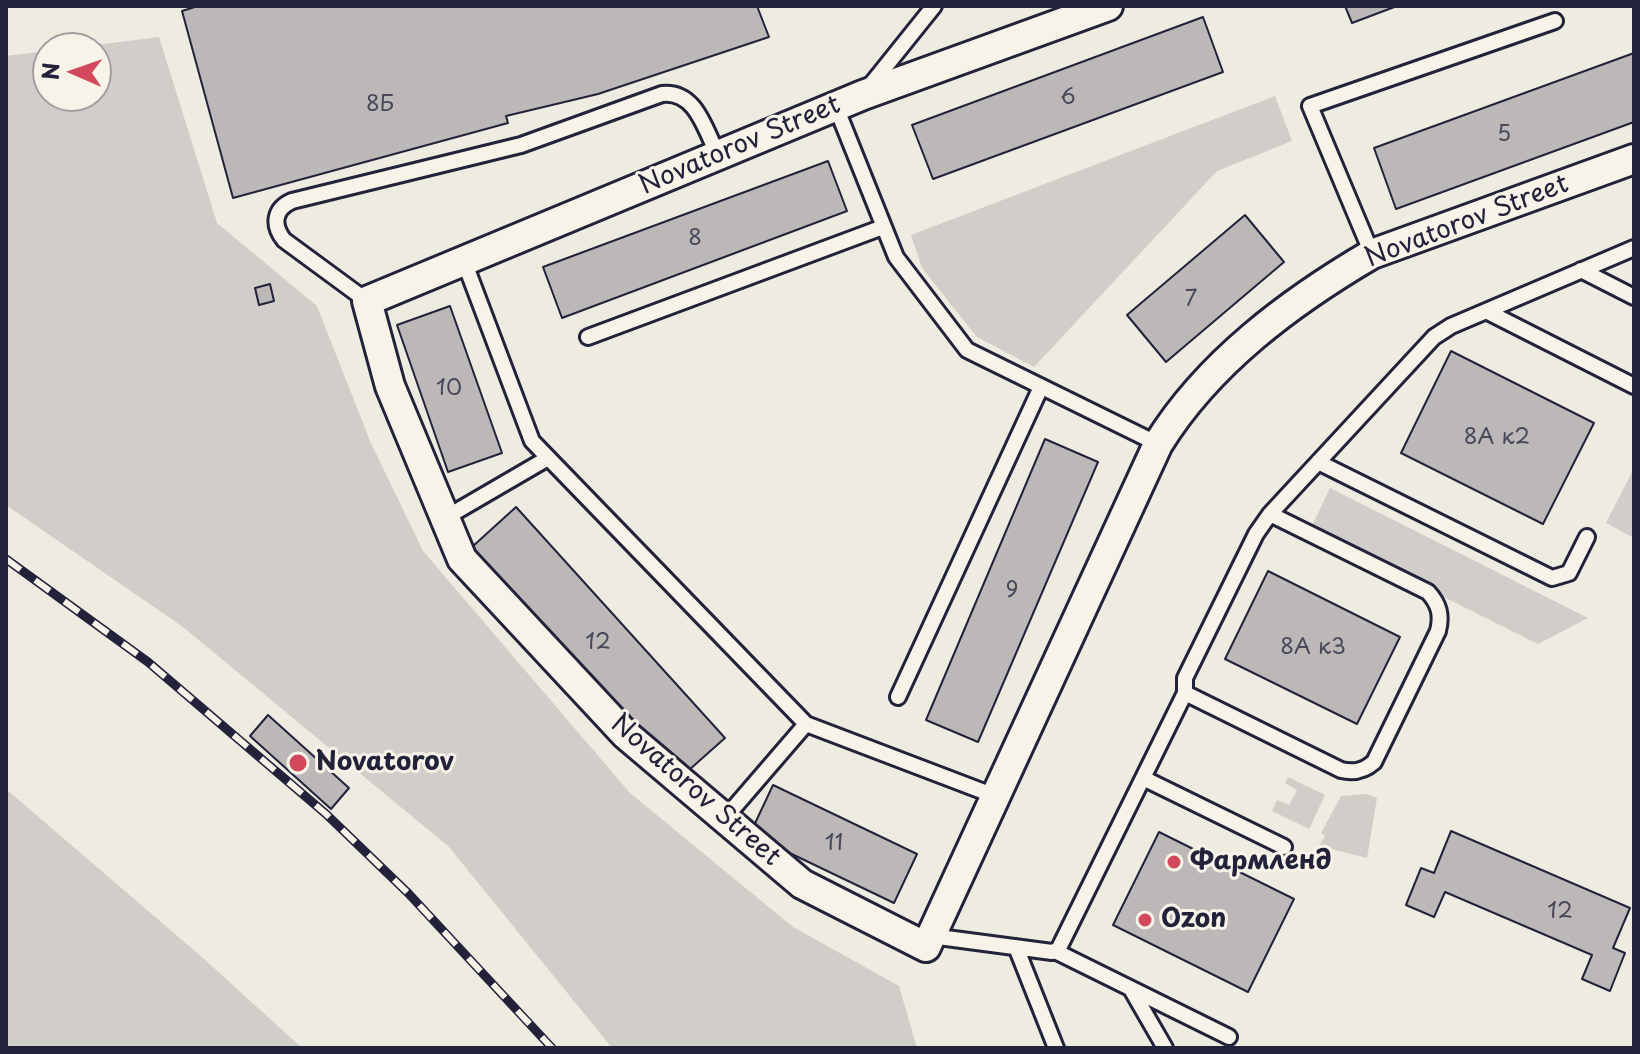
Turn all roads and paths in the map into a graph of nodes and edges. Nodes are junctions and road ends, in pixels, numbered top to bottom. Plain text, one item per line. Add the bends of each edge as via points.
1 (934, 6) edge
2 (1108, 6) edge
3 (1555, 21) dead end
4 (863, 95) junction
5 (836, 107) junction
6 (718, 155) junction
7 (1634, 159) edge
8 (883, 227) junction
9 (1634, 248) edge
10 (1372, 254) junction
11 (464, 261) junction
12 (1581, 270) junction
13 (1634, 297) edge
14 (367, 301) junction
15 (1486, 311) junction
16 (588, 337) dead end
17 (1634, 386) edge
18 (1041, 387) junction
19 (1158, 444) junction
20 (548, 458) junction
21 (1318, 462) junction
22 (1270, 514) junction
23 (445, 518) junction
24 (1587, 537) dead end
25 (1185, 693) junction
26 (898, 697) dead end
27 (806, 724) junction
28 (1143, 778) junction
29 (995, 796) junction
30 (725, 818) junction
31 (1284, 847) dead end
32 (931, 936) junction
33 (1016, 947) junction
34 (1055, 951) junction
35 (1131, 989) junction
36 (1229, 1037) dead end
37 (1056, 1048) edge
38 (1165, 1048) edge

1 - 4 lane
2 - 4 street, Novatorov Street
3 - 10 lane via 1310,106
4 - 5 street, Novatorov Street
5 - 6 street, Novatorov Street
5 - 8 lane
6 - 11 street, Novatorov Street
6 - 14 lane via 691,103 682,95 662,94 521,145 285,204 275,222 277,232
7 - 10 street, Novatorov Street
8 - 16 lane
8 - 18 lane via 896,257 967,350
9 - 12 lane
10 - 19 street, Novatorov Street via 1309,293 1253,337 1177,413
11 - 14 street, Novatorov Street
11 - 20 lane via 532,441
12 - 13 lane
12 - 15 lane
14 - 23 street, Novatorov Street via 390,386
15 - 17 lane
15 - 21 lane via 1434,337
18 - 19 lane
18 - 26 lane
19 - 29 street, Novatorov Street
20 - 23 lane
20 - 27 lane
21 - 22 lane
21 - 24 lane via 1552,578 1569,573
22 - 25 lane via 1185,678
22 - 25 lane via 1428,592 1440,613 1438,631 1374,762 1358,771 1341,770
23 - 30 street, Novatorov Street via 462,559 494,594 625,734
25 - 28 lane
27 - 29 lane
27 - 30 lane
28 - 31 lane
28 - 34 lane
29 - 32 street, Novatorov Street
30 - 32 street, Novatorov Street via 802,884 926,947
32 - 33 lane
33 - 34 lane
33 - 37 lane
34 - 35 lane
35 - 36 lane
35 - 38 lane

